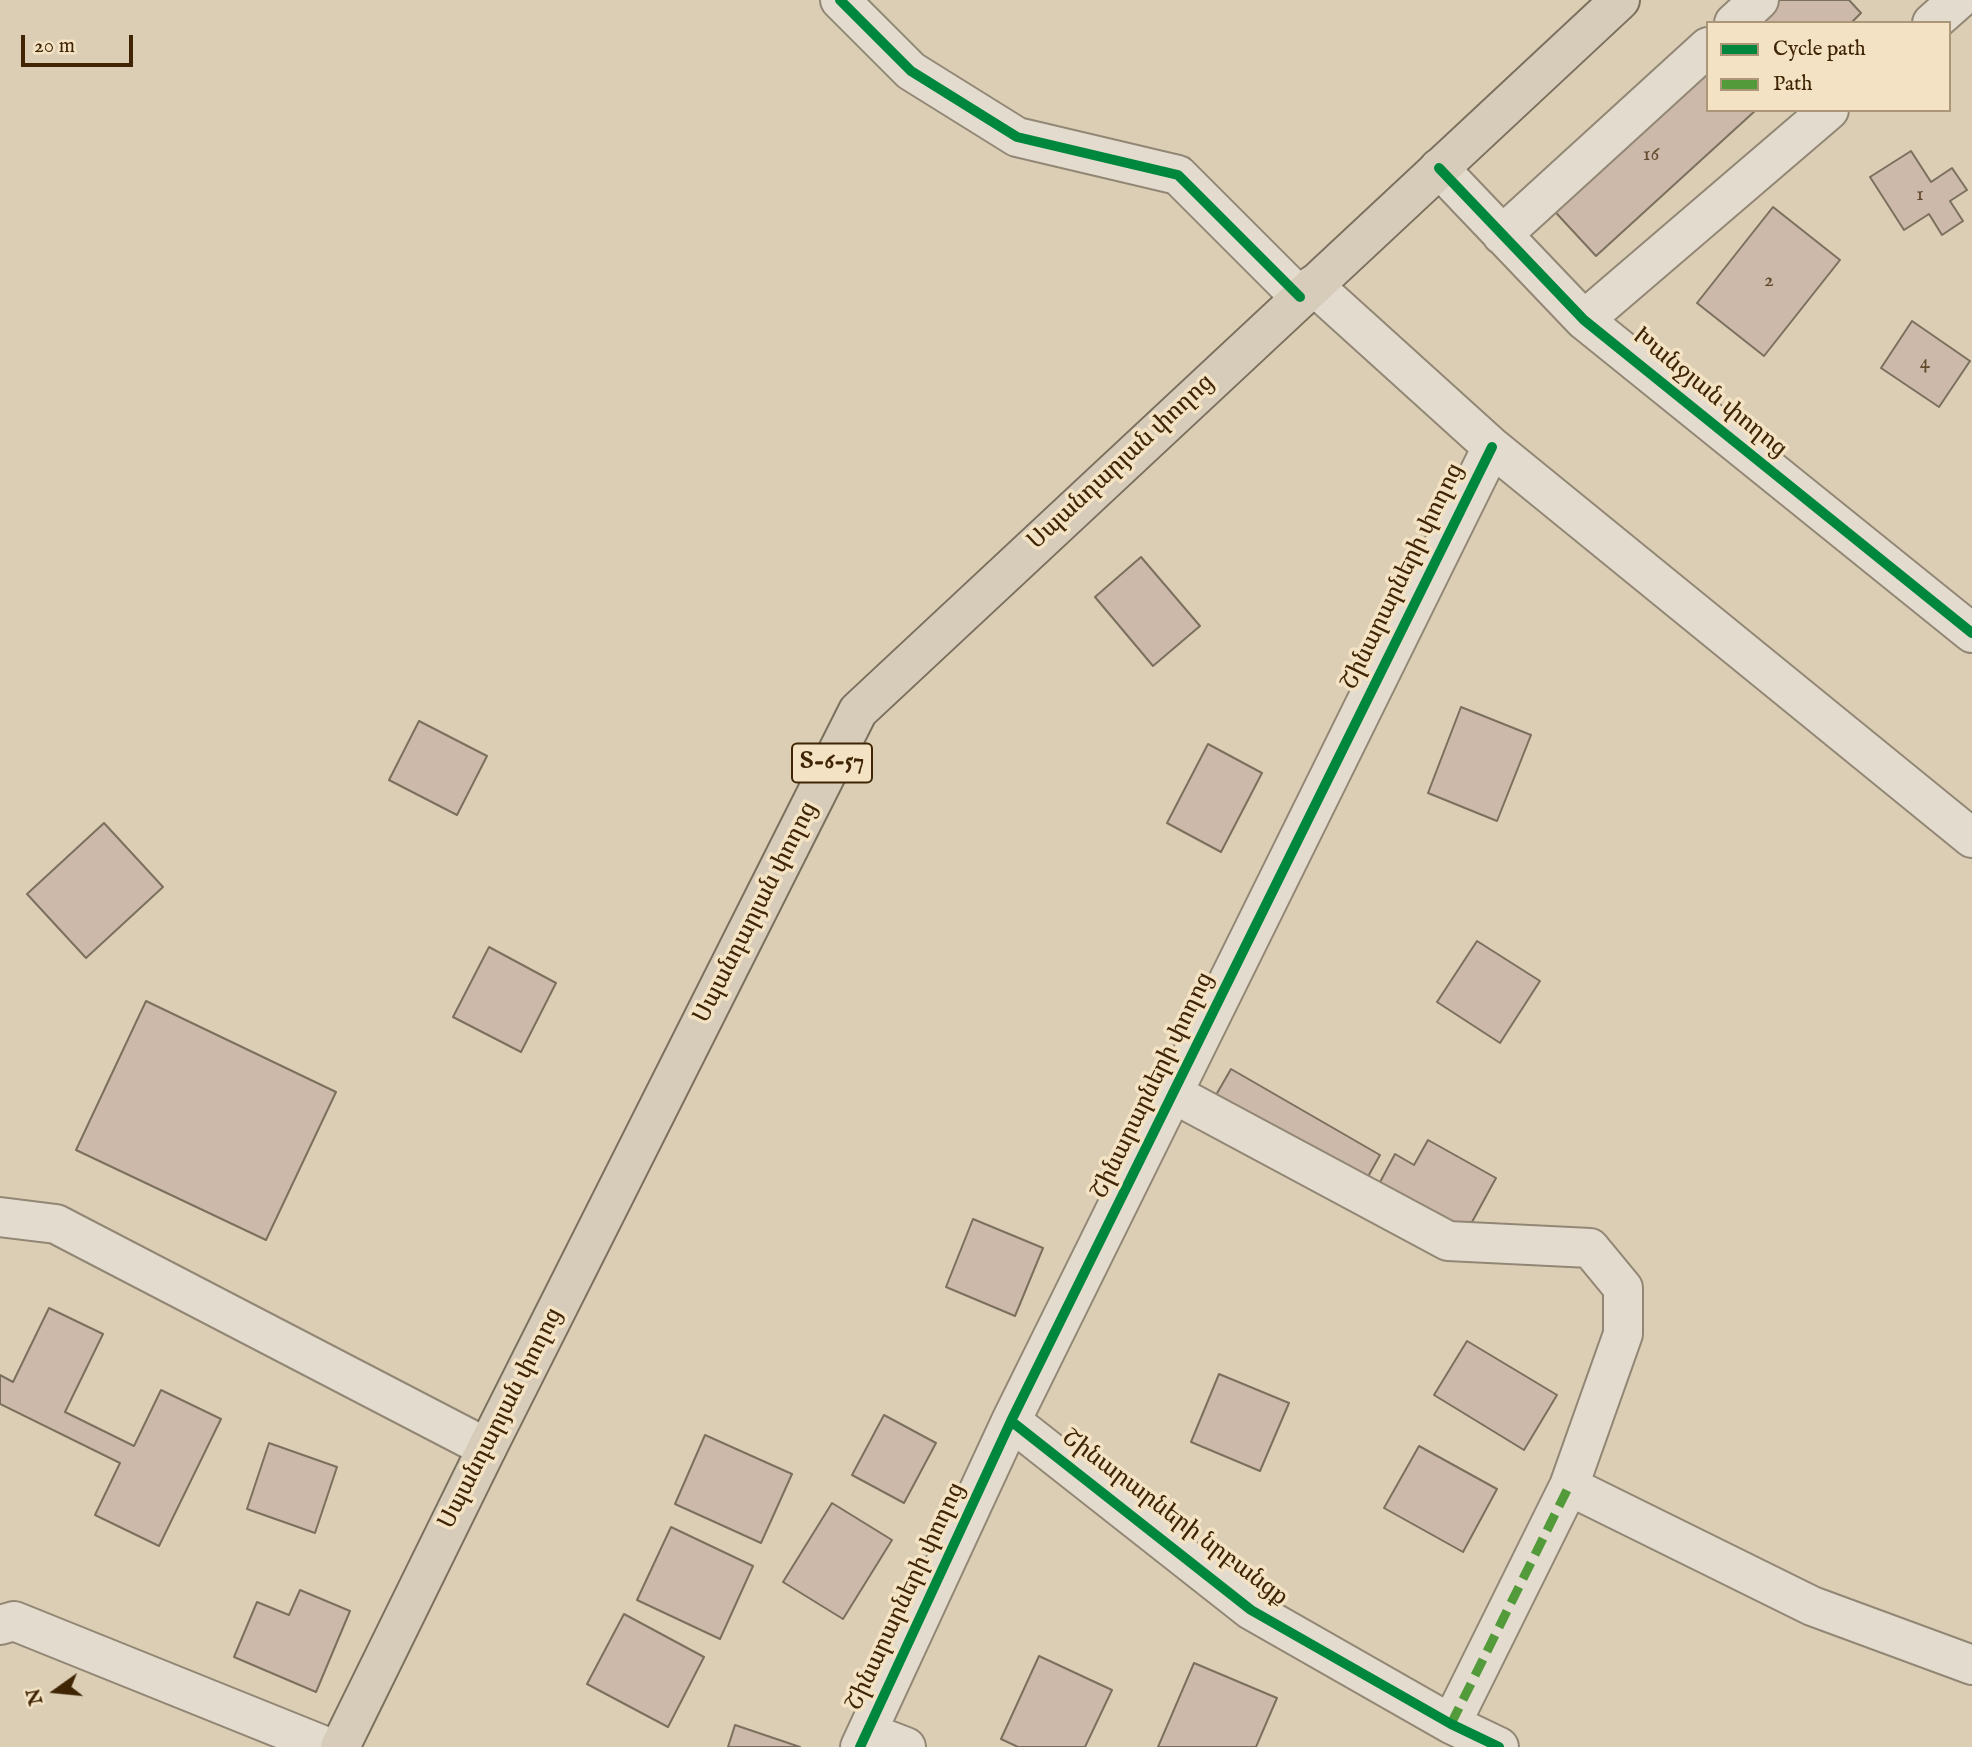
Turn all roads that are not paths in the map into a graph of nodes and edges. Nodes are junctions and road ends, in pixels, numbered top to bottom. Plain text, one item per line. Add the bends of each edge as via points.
1 (840, 0) edge
2 (1620, 0) edge
3 (1759, 0) edge
4 (1958, 0) edge
5 (1736, 21) edge
6 (1934, 21) edge
7 (1706, 49) edge
8 (1827, 112) edge
9 (1439, 168) junction
10 (1502, 235) junction
11 (1306, 291) junction
12 (1584, 320) junction
13 (1492, 447) junction
14 (1972, 633) edge
15 (1972, 838) edge
16 (1174, 1094) junction
17 (0, 1217) edge
18 (1010, 1422) junction
19 (487, 1448) junction
20 (1569, 1486) junction
21 (0, 1625) edge
22 (1972, 1665) edge
23 (1451, 1724) junction
24 (864, 1740) edge
25 (327, 1747) edge
26 (340, 1747) edge
27 (906, 1747) edge
28 (1499, 1747) edge

1 - 11 street via 911,72 1017,137 1178,175
2 - 9 main road, Սպանդարյան փողոց / Տ-6-57
3 - 5 street
4 - 6 street
7 - 10 street
8 - 12 street
9 - 10 street, Խանջյան փողոց
9 - 11 main road, Սպանդարյան փողոց / Տ-6-57
10 - 12 street, Խանջյան փողոց
11 - 13 street
11 - 19 main road, Սպանդարյան փողոց / Տ-6-57 via 858,711
12 - 14 street, Խանջյան փողոց
13 - 15 street
13 - 16 street, Շինարարների փողոց
16 - 18 street, Շինարարների փողոց
16 - 20 street via 1448,1241 1590,1248 1623,1288 1623,1334
17 - 19 street via 56,1224
18 - 23 street, Շինարարների նրբանցք via 1251,1610
18 - 24 street, Շինարարների փողոց
19 - 26 main road, Սպանդարյան փողոց / Տ-6-57
20 - 22 street via 1812,1606
20 - 23 street
21 - 25 street via 14,1621
23 - 28 street, Շինարարների նրբանցք
24 - 27 street

